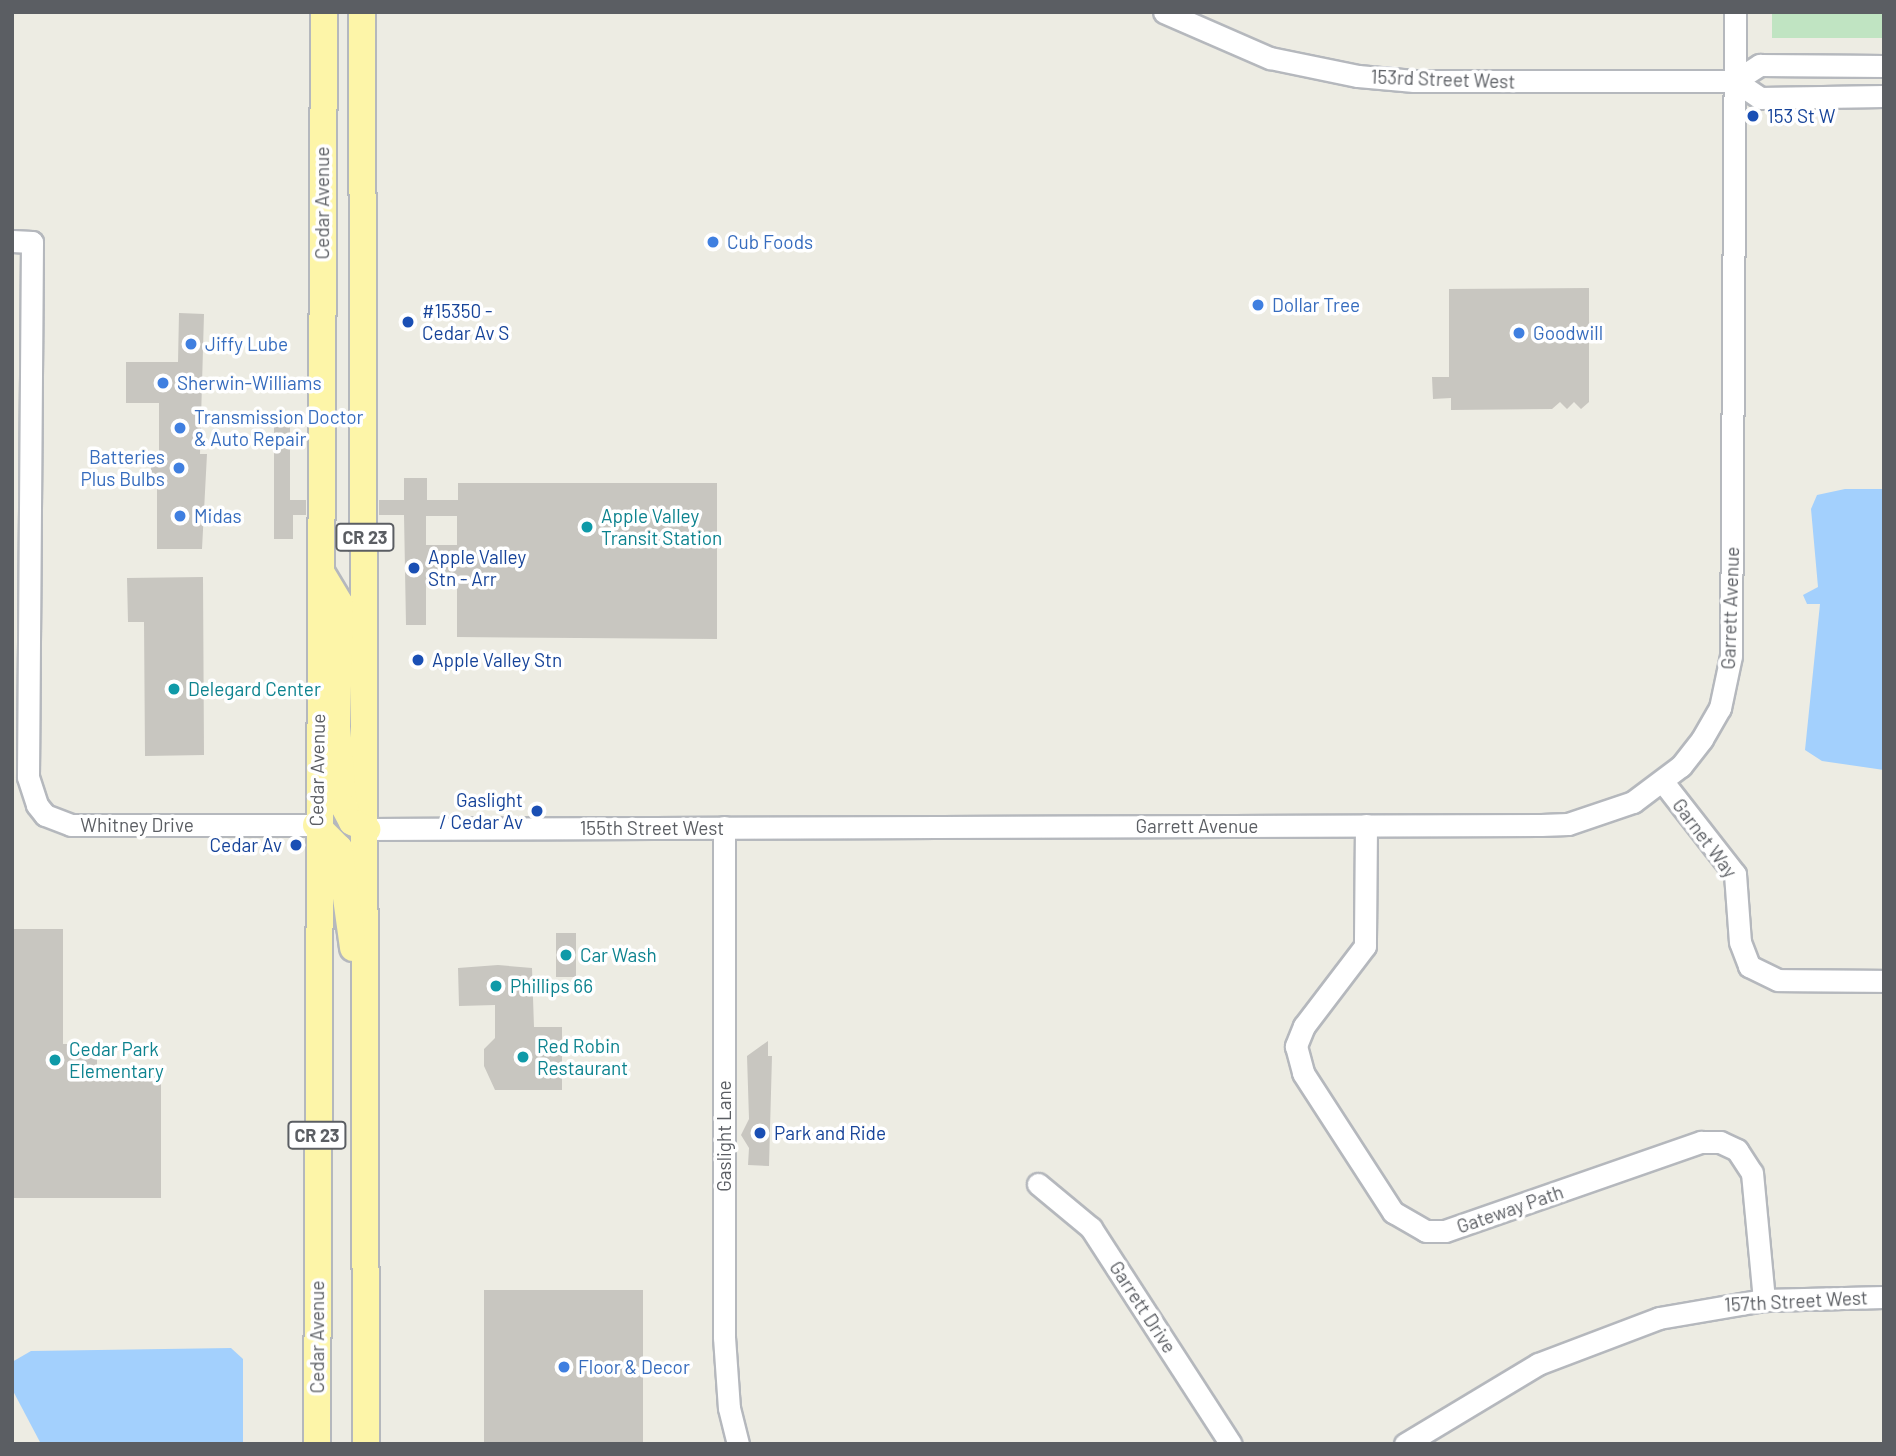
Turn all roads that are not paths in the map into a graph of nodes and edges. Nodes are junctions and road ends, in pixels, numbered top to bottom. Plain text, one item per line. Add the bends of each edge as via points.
1 (324, 12) edge
2 (362, 12) edge
3 (1164, 12) edge
4 (1735, 12) edge
5 (1884, 66) edge
6 (1734, 81) junction
7 (1877, 99) edge
8 (12, 241) edge
9 (320, 570) junction
10 (21, 608) edge
11 (1663, 782) junction
12 (316, 825) junction
13 (1366, 825) junction
14 (937, 826) joint
15 (724, 827) junction
16 (367, 829) junction
17 (1884, 981) edge
18 (367, 1040) junction
19 (1038, 1184) dead end
20 (1884, 1297) edge
21 (1764, 1300) junction
22 (317, 1444) edge
23 (366, 1444) edge
24 (737, 1444) edge
25 (1231, 1444) edge
26 (1405, 1444) edge

1 - 9 main road, Cedar Avenue / CR 23
2 - 16 main road, CR 23
3 - 6 street, 153rd Street West via 1270,58 1358,76
4 - 6 street, Garrett Avenue
5 - 6 street, 153rd Street West via 1760,65
6 - 7 street, 153rd Street West via 1760,98
6 - 11 street, Garrett Avenue via 1731,656 1716,715 1693,752
8 - 10 street, Whitney Drive via 32,242
9 - 12 main road, Cedar Avenue / CR 23
9 - 16 main road via 340,604 338,727 344,807 352,822
10 - 12 street, Whitney Drive via 28,777 45,815 83,825
11 - 13 street, Garrett Avenue via 1621,808 1568,824
11 - 17 street, Garnet Way via 1734,874 1740,942 1749,966 1777,980
12 - 18 main road via 339,848
12 - 22 main road, Cedar Avenue / CR 23
13 - 14 street, Garrett Avenue
13 - 21 street, Gateway Path via 1365,946 1304,1026 1296,1046 1303,1073 1393,1212 1426,1231 1445,1231 1701,1142 1720,1142 1737,1150 1752,1173
14 - 15 street, 155th Street West
15 - 16 street, 155th Street West
15 - 24 street, Gaslight Lane via 724,1337
16 - 18 main road, CR 23
18 - 23 main road, CR 23
19 - 25 street, Garrett Drive via 1091,1228
20 - 21 street, 157th Street West
21 - 26 street, 157th Street West via 1659,1318 1586,1343 1492,1390

